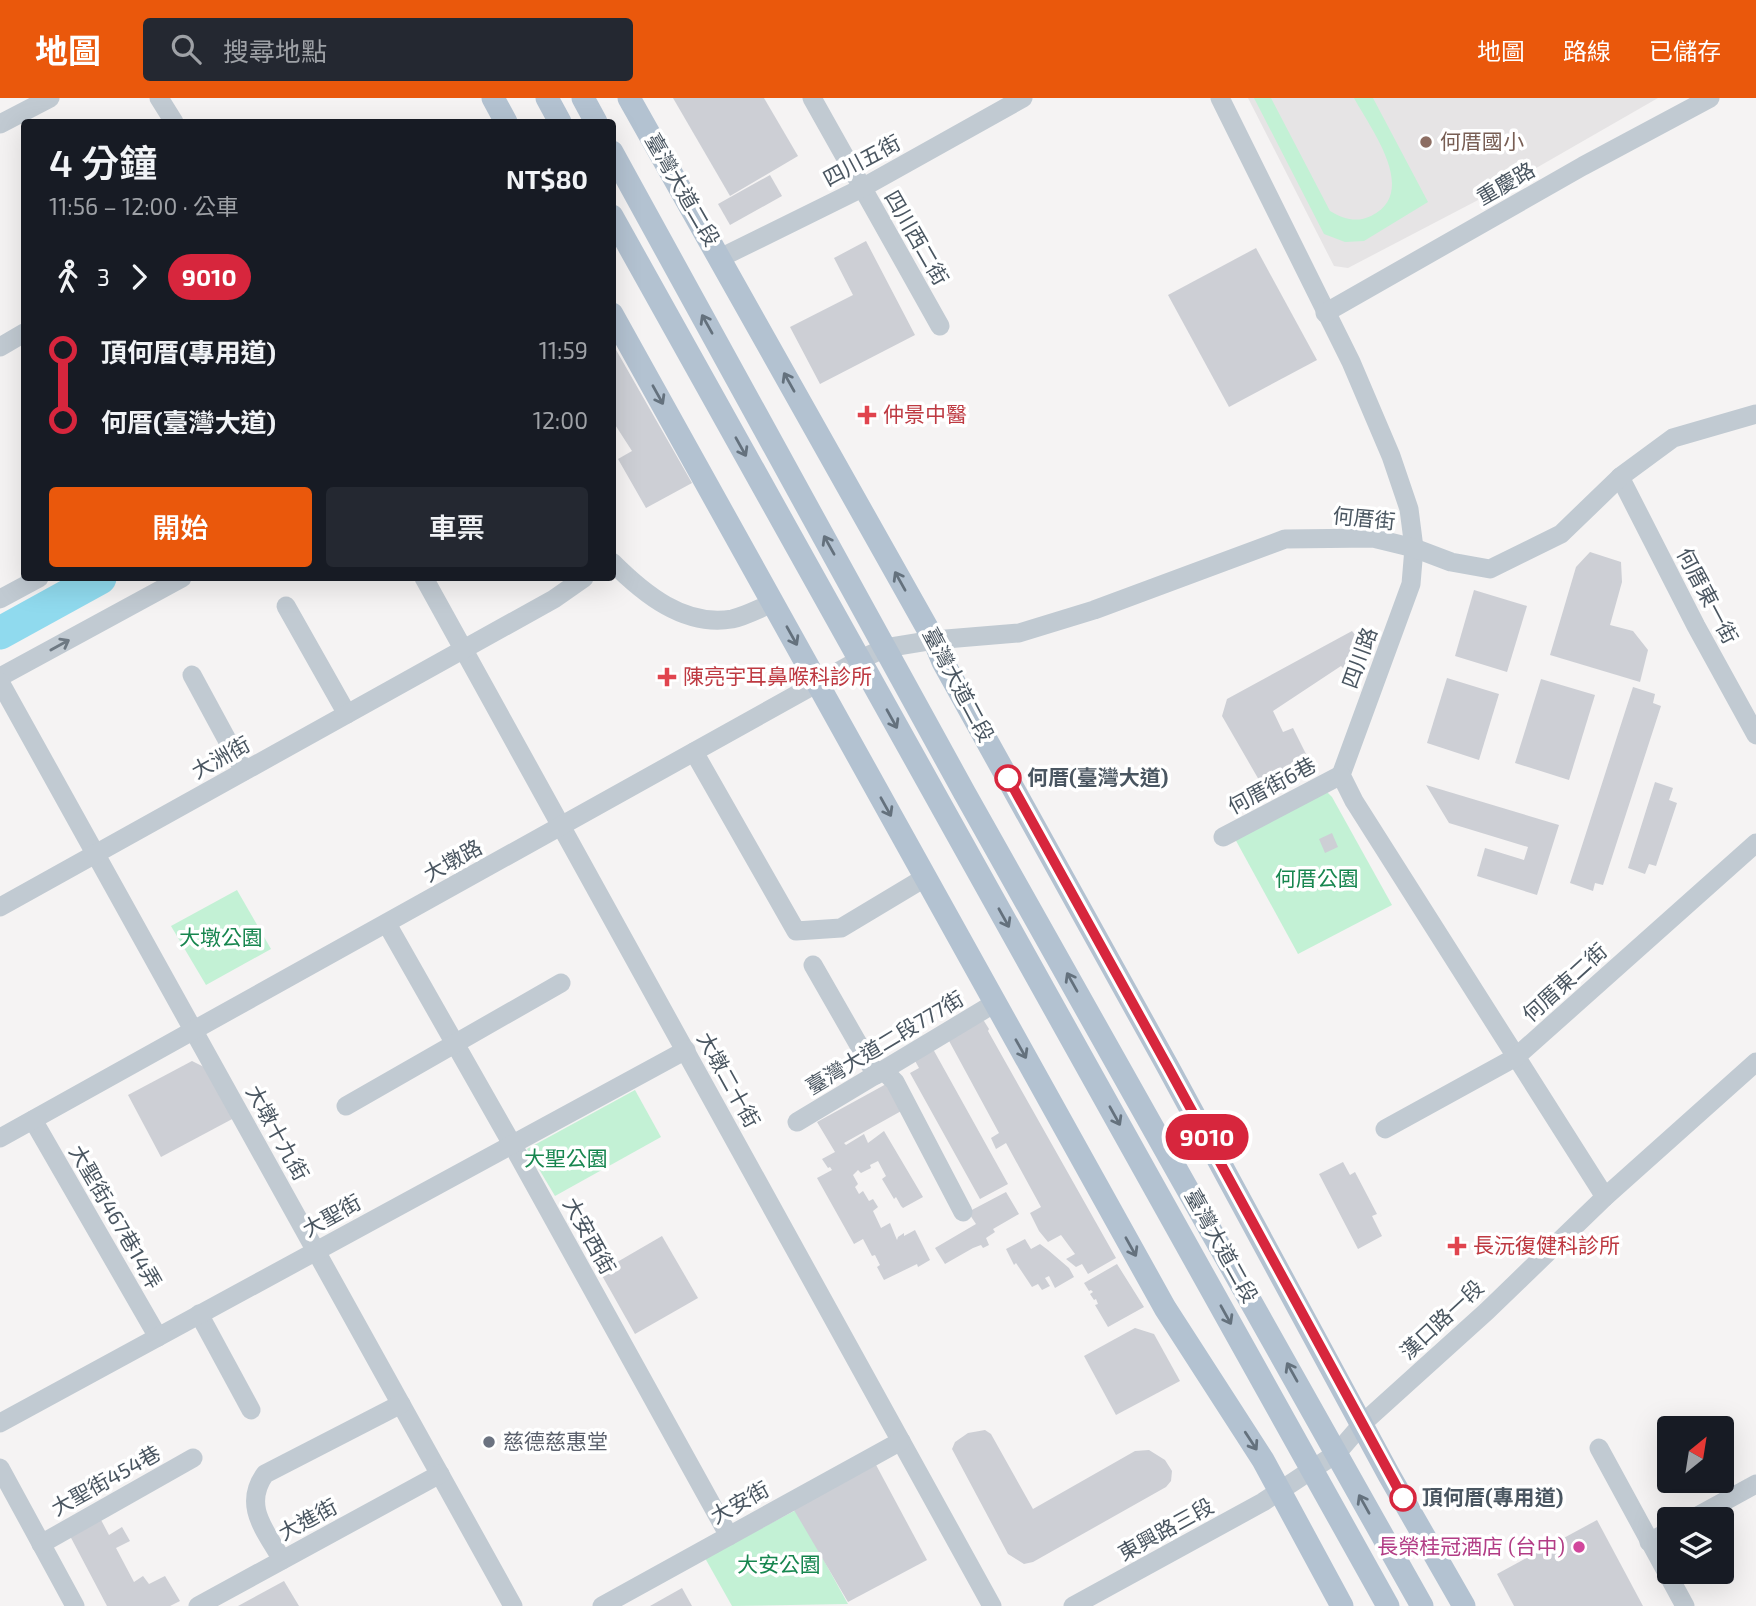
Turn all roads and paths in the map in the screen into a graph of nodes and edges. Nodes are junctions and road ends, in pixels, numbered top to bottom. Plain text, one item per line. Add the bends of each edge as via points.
1 (50, 98) edge
2 (159, 98) edge
3 (493, 98) edge
4 (547, 98) edge
5 (583, 98) edge
6 (629, 98) edge
7 (813, 98) edge
8 (1023, 98) edge
9 (1220, 98) edge
10 (1710, 98) edge
11 (172, 119) edge
12 (504, 119) edge
13 (558, 119) edge
14 (594, 119) edge
15 (0, 124) edge
16 (616, 159) edge
17 (862, 188) junction
18 (616, 223) edge
19 (720, 258) junction
20 (1325, 313) junction
21 (616, 325) edge
22 (940, 326) dead end
23 (21, 335) edge
24 (0, 347) edge
25 (1756, 414) edge
26 (1620, 477) junction
27 (1414, 548) junction
28 (616, 566) edge
29 (33, 581) edge
30 (177, 581) edge
31 (426, 581) edge
32 (580, 581) edge
33 (0, 599) edge
34 (773, 603) junction
35 (286, 606) dead end
36 (934, 640) junction
37 (885, 648) junction
38 (464, 649) junction
39 (859, 660) junction
40 (192, 675) dead end
41 (0, 680) edge
42 (818, 683) junction
43 (346, 714) junction
44 (1756, 735) edge
45 (694, 752) junction
46 (244, 771) junction
47 (1341, 775) junction
48 (562, 826) junction
49 (1223, 837) dead end
50 (1756, 844) edge
51 (96, 854) junction
52 (926, 877) junction
53 (0, 907) edge
54 (387, 924) junction
55 (813, 965) dead end
56 (561, 983) dead end
57 (995, 1003) junction
58 (194, 1032) junction
59 (455, 1044) junction
60 (686, 1050) junction
61 (1516, 1057) junction
62 (1755, 1065) edge
63 (880, 1072) junction
64 (346, 1106) dead end
65 (33, 1120) junction
66 (797, 1122) dead end
67 (1385, 1129) dead end
68 (0, 1138) edge
69 (512, 1144) junction
70 (1605, 1197) junction
71 (963, 1212) dead end
72 (316, 1251) junction
73 (199, 1314) junction
74 (158, 1337) junction
75 (401, 1404) junction
76 (251, 1410) dead end
77 (0, 1423) edge
78 (1363, 1423) junction
79 (901, 1441) junction
80 (1599, 1448) dead end
81 (1337, 1453) junction
82 (193, 1458) dead end
83 (0, 1468) edge
84 (1313, 1471) junction
85 (440, 1475) junction
86 (1756, 1484) edge
87 (1279, 1492) junction
88 (1714, 1507) edge
89 (729, 1536) junction
90 (1657, 1538) edge
91 (1649, 1542) junction
92 (41, 1544) junction
93 (282, 1560) junction
94 (75, 1606) edge
95 (198, 1606) edge
96 (513, 1606) edge
97 (602, 1606) edge
98 (992, 1606) edge
99 (1073, 1606) edge
100 (1342, 1606) edge
101 (1388, 1606) edge
102 (1422, 1606) edge
103 (1464, 1606) edge
104 (1685, 1606) edge

1 - 15 street
2 - 11 street
3 - 12 main road
4 - 13 main road
5 - 14 main road
6 - 19 main road, 臺灣大道二段
7 - 17 street, 四川西二街
8 - 17 street, 四川五街
9 - 20 street, 四川路
10 - 20 street, 重慶路
37 -> 16 main road, 臺灣大道二段
17 - 19 street, 四川五街
17 - 22 street, 四川西二街
18 -> 39 main road, 臺灣大道二段
36 -> 19 main road, 臺灣大道二段
20 - 27 street, 四川路 via 1391,456 1409,509
21 -> 34 main road
23 - 24 street
25 - 26 street, 何厝街 via 1674,438
26 - 27 street, 何厝街 via 1561,534 1490,569 1451,562
26 - 44 street, 何厝東一街
27 - 36 street, 何厝街 via 1373,538 1284,539 1019,633
27 - 47 street, 四川路 via 1410,584
28 - 34 street via 654,599 708,619 733,618
29 - 33 street
41 -> 30 street
31 - 38 street, 大墩二十街
32 - 38 street, 大洲街
34 -> 42 main road
35 - 43 street
36 - 37 street, 大墩路
36 - 78 main road, 臺灣大道二段
37 - 39 street, 大墩路
81 -> 37 main road, 臺灣大道二段
38 - 43 street, 大洲街
38 - 48 street, 大墩二十街
39 - 42 street, 大墩路
39 -> 84 main road, 臺灣大道二段
40 - 46 street
41 - 51 street, 大墩十九街
42 - 45 street, 大墩路
42 -> 52 main road
43 - 46 street, 大洲街
45 - 48 street, 大墩路
45 - 52 street via 796,931 841,928
46 - 51 street, 大洲街
47 - 49 street, 何厝街6巷
47 - 61 street
48 - 54 street, 大墩路
48 - 60 street, 大墩二十街
50 - 61 street, 何厝東二街
51 - 53 street, 大洲街
51 - 58 street, 大墩十九街
52 - 57 main road
54 - 58 street, 大墩路
54 - 59 street, 大安西街
55 - 63 street
56 - 59 street
57 - 63 street, 臺灣大道二段777街
57 -> 87 main road via 1165,1308
58 - 65 street, 大墩路
58 - 72 street, 大墩十九街
59 - 64 street
59 - 69 street, 大安西街
60 - 69 street, 大聖街
60 - 79 street, 大墩二十街
61 - 67 street, 何厝東二街
61 - 70 street
62 - 70 street, 漢口路一段
63 - 66 street, 臺灣大道二段777街
63 - 71 street via 894,1082
65 - 68 street, 大墩路
65 - 74 street, 大聖街467巷14弄
69 - 72 street, 大聖街
69 - 89 street, 大安西街
70 - 78 street, 漢口路一段
72 - 73 street, 大聖街
72 - 75 street, 大墩十九街
73 - 74 street, 大聖街
73 - 76 street
74 - 77 street, 大聖街
75 - 85 street, 大墩十九街
75 - 93 street via 265,1474 253,1498 256,1513
78 - 81 street, 漢口路一段
78 - 103 main road, 臺灣大道二段
79 - 89 street, 大安街
79 - 98 street, 大墩二十街
80 - 91 street
81 - 84 street, 漢口路一段
102 -> 81 main road, 臺灣大道二段
82 - 92 street, 大聖街454巷
83 - 92 street
84 - 87 street, 漢口路一段
84 - 101 main road, 臺灣大道二段
85 - 93 street, 大進街
85 - 96 street, 大墩十九街
86 - 88 street
87 - 99 street, 東興路三段
87 - 100 main road
89 - 97 street, 大安街
90 - 91 street
91 - 104 street
92 - 94 street
93 - 95 street, 大進街

